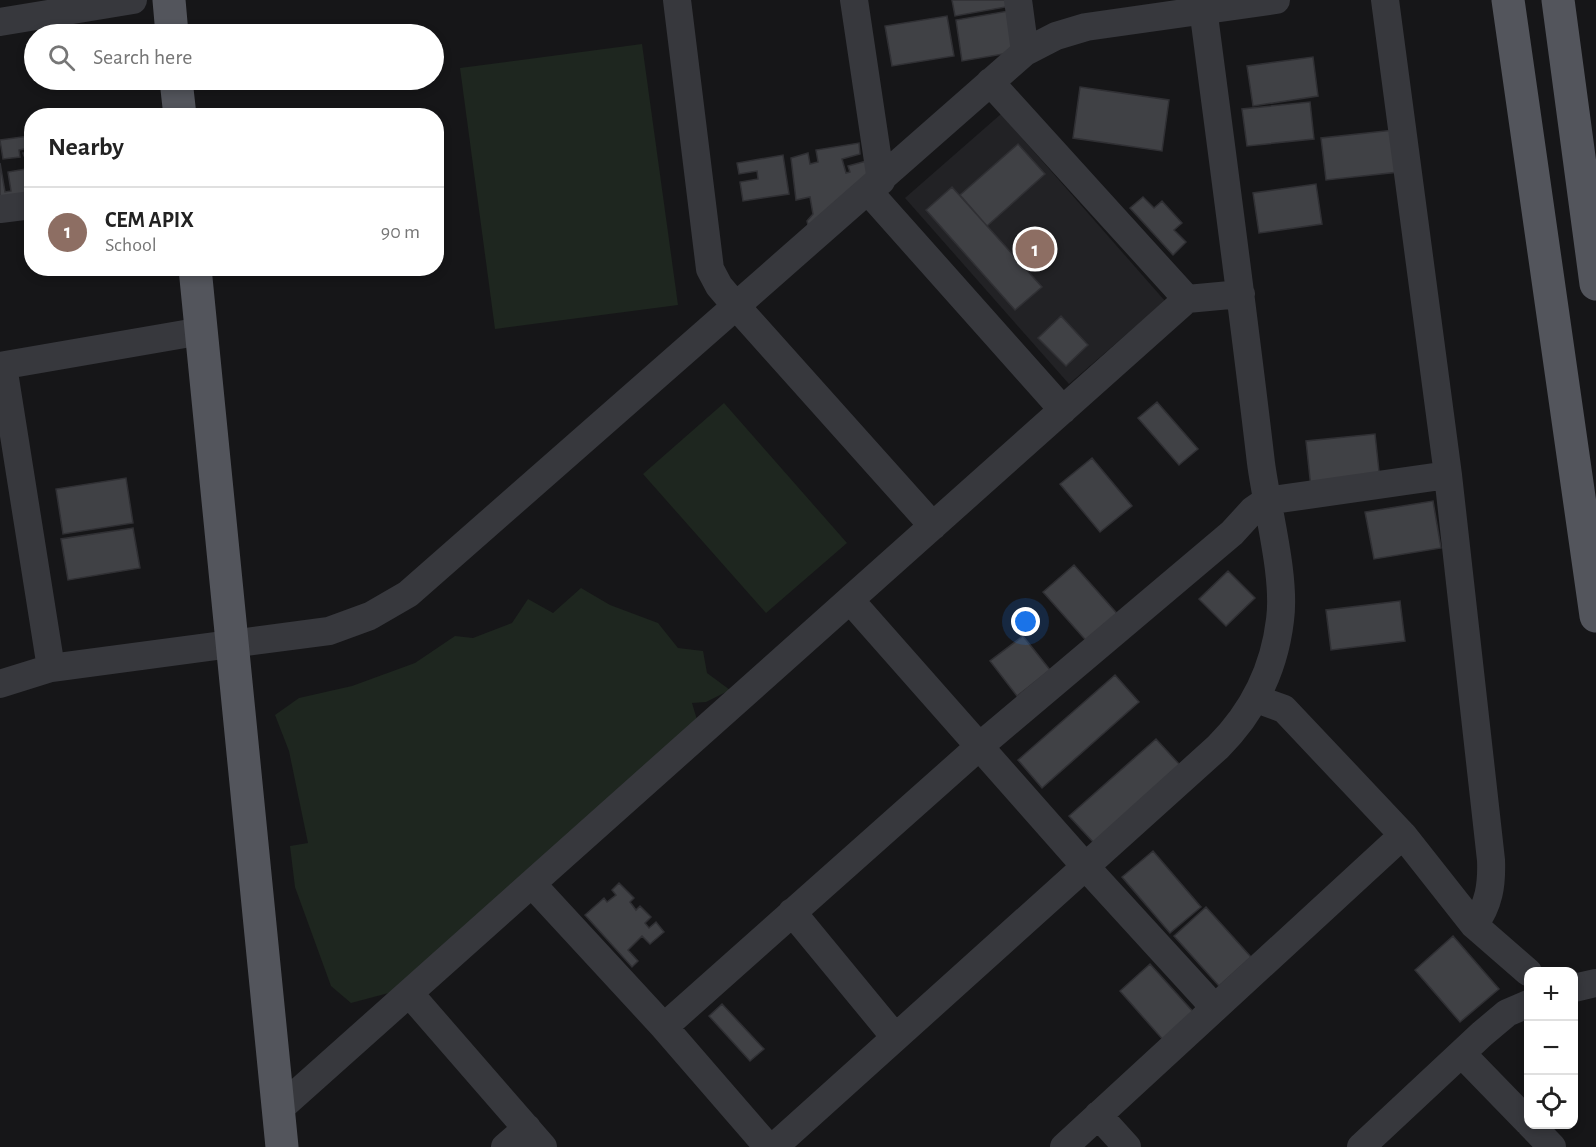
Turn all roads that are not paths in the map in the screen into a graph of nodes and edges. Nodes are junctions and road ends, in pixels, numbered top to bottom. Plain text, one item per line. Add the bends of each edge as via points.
1 (133, 0) edge
2 (169, 0) edge
3 (677, 0) edge
4 (854, 0) edge
5 (1018, 0) edge
6 (1276, 0) edge
7 (1385, 0) edge
8 (1508, 0) edge
9 (1558, 0) edge
10 (1202, 5) edge
11 (0, 22) edge
12 (171, 24) edge
13 (1025, 52) junction
14 (990, 82) junction
15 (177, 90) edge
16 (179, 108) edge
17 (875, 186) junction
18 (24, 206) edge
19 (0, 209) edge
20 (196, 276) edge
21 (1596, 284) edge
22 (1241, 294) junction
23 (1187, 299) junction
24 (736, 306) junction
25 (202, 331) junction
26 (2, 366) edge
27 (1063, 410) junction
28 (1448, 475) junction
29 (1266, 501) junction
30 (933, 526) junction
31 (850, 600) junction
32 (1596, 616) edge
33 (233, 644) junction
34 (51, 668) junction
35 (0, 684) edge
36 (1257, 699) junction
37 (981, 745) junction
38 (1403, 835) junction
39 (1085, 866) junction
40 (532, 884) junction
41 (792, 912) junction
42 (1474, 926) junction
43 (1524, 969) edge
44 (1596, 983) edge
45 (1578, 987) edge
46 (409, 993) junction
47 (1524, 1006) edge
48 (1214, 1007) junction
49 (664, 1028) junction
50 (895, 1037) junction
51 (1462, 1054) junction
52 (278, 1110) junction
53 (1098, 1115) junction
54 (1524, 1119) edge
55 (1534, 1129) edge
56 (535, 1138) edge
57 (780, 1144) edge
58 (282, 1147) edge
59 (505, 1147) edge
60 (1064, 1147) edge
61 (1127, 1147) edge
62 (1361, 1147) edge
63 (1552, 1147) edge

1 - 11 street
2 - 12 main road
3 - 24 street via 710,269
4 - 17 street
5 - 13 street
6 - 10 street
7 - 28 street
8 - 32 main road
9 - 21 main road
10 - 13 street via 1086,27 1056,36
10 - 22 street
13 - 14 street
14 - 17 street
14 - 23 street
15 - 16 main road
17 - 24 street
17 - 27 street
18 - 19 street
20 - 25 main road
22 - 23 street
22 - 29 street
23 - 27 street
24 - 30 street
24 - 33 street via 408,594 370,616 329,631
25 - 26 street
25 - 33 main road
26 - 34 street
27 - 30 street
28 - 29 street
28 - 42 street via 1491,860 1492,884
29 - 36 street via 1281,618 1274,657
29 - 37 street
30 - 31 street
31 - 37 street
31 - 40 street
33 - 34 street
33 - 52 main road
34 - 35 street
36 - 38 street via 1284,709
36 - 39 street via 1218,747
37 - 39 street
37 - 41 street
38 - 42 street
38 - 48 street
39 - 48 street
39 - 50 street
40 - 46 street
40 - 49 street
41 - 49 street
41 - 50 street
42 - 43 street
44 - 45 street
46 - 52 street
46 - 56 street
47 - 51 street via 1507,1014
48 - 53 street
49 - 57 street
50 - 57 street
51 - 54 street
51 - 62 street
52 - 58 main road
53 - 60 street
53 - 61 street
55 - 63 street
56 - 59 street

